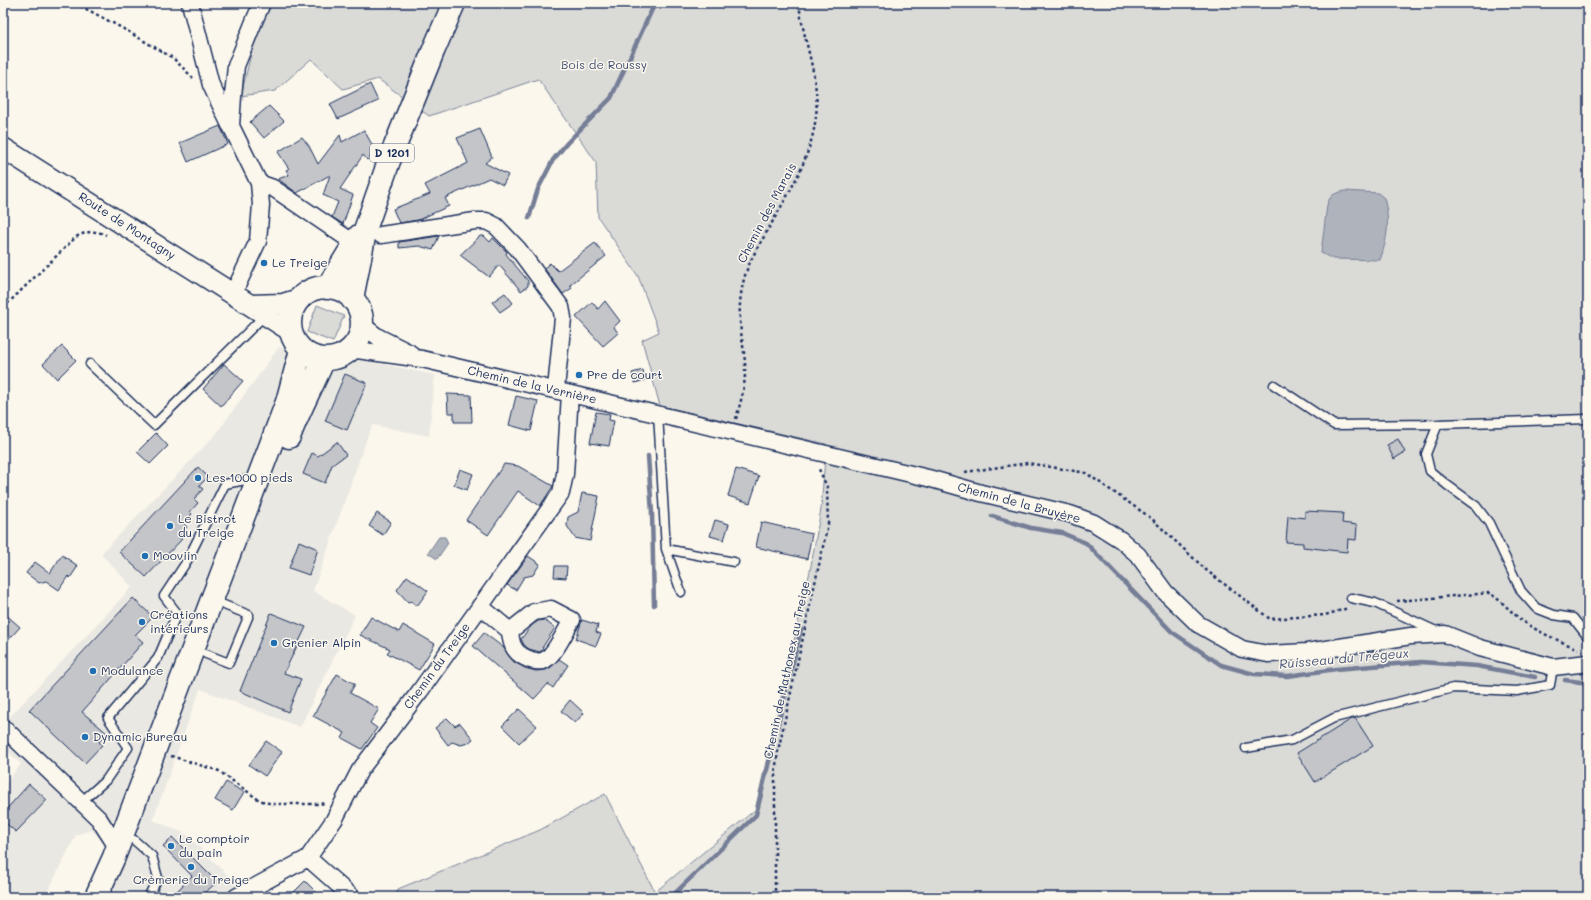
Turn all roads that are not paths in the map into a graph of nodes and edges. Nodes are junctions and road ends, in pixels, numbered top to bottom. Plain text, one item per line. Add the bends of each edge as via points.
1 (190, 3) edge
2 (262, 3) edge
3 (454, 3) edge
4 (231, 126) junction
5 (3, 148) edge
6 (259, 183) junction
7 (367, 235) junction
8 (327, 288) junction
9 (233, 294) junction
10 (299, 299) junction
11 (352, 299) junction
12 (258, 310) junction
13 (361, 324) junction
14 (291, 331) junction
15 (302, 350) junction
16 (350, 350) junction
17 (324, 359) junction
18 (422, 359) junction
19 (90, 364) dead end
20 (1274, 385) dead end
21 (563, 392) junction
22 (650, 412) junction
23 (1588, 419) edge
24 (1438, 424) junction
25 (258, 477) junction
26 (666, 549) junction
27 (734, 562) dead end
28 (681, 592) dead end
29 (1351, 598) dead end
30 (480, 606) junction
31 (510, 631) dead end
32 (1445, 634) junction
33 (1588, 637) edge
34 (1588, 656) edge
35 (1553, 667) junction
36 (3, 729) edge
37 (1246, 748) dead end
38 (81, 802) junction
39 (99, 819) junction
40 (126, 836) junction
41 (308, 858) junction
42 (96, 897) edge
43 (111, 897) edge
44 (148, 897) edge
45 (236, 897) edge
46 (352, 897) edge

1 - 4 street via 211,85
2 - 4 street via 236,66
3 - 7 main road, D 1201 via 392,154
4 - 6 street
5 - 9 street, Route de Montagny
6 - 7 street
6 - 9 street via 261,205 258,240
7 - 8 main road, D 1201
7 - 11 main road, D 1201
7 - 21 street via 475,221 486,221 496,226 518,249 561,307
8 - 10 main road via 307,292
8 - 11 main road via 340,291
9 - 12 street, Route de Montagny
10 - 12 street
10 - 14 main road via 290,319
11 - 13 main road via 358,307
12 - 14 street, Route de Montagny
12 - 19 lane via 154,425
13 - 16 main road via 359,336
13 - 18 street, Chemin de la Vernière via 378,337
14 - 15 main road
15 - 17 main road via 308,355
15 - 25 main road via 287,402
16 - 17 main road via 336,358
16 - 18 street, Chemin de la Vernière
17 - 40 main road via 297,416 167,754
18 - 21 street, Chemin de la Vernière
20 - 24 lane via 1334,425
21 - 22 street, Chemin de la Vernière
21 - 30 street, Chemin du Treige via 565,474 561,493
22 - 26 lane
22 - 32 street, Chemin de la Bruyère via 928,478 1070,514 1094,523 1121,540 1138,555 1165,592 1198,624 1242,649 1268,654 1307,652 1411,636
23 - 24 lane
24 - 33 lane via 1426,454 1430,471 1476,506 1489,522 1521,591 1536,608 1554,615 1573,618
25 - 38 lane via 225,484 187,561 164,596 177,613 158,658 108,718 128,748 106,780
25 - 40 main road
26 - 27 lane
26 - 28 lane
29 - 32 lane via 1375,603
30 - 31 street
30 - 41 street, Chemin du Treige via 360,770 334,820
32 - 35 street, Chemin de la Bruyère via 1480,648
34 - 35 street, Chemin de la Bruyère
35 - 37 lane via 1550,685 1517,691 1453,688 1334,718 1292,740
36 - 38 street
38 - 39 street
39 - 40 street
39 - 40 street
40 - 42 main road
40 - 43 main road
40 - 44 lane via 152,856 158,878
41 - 45 street, Chemin du Treige
41 - 46 street

